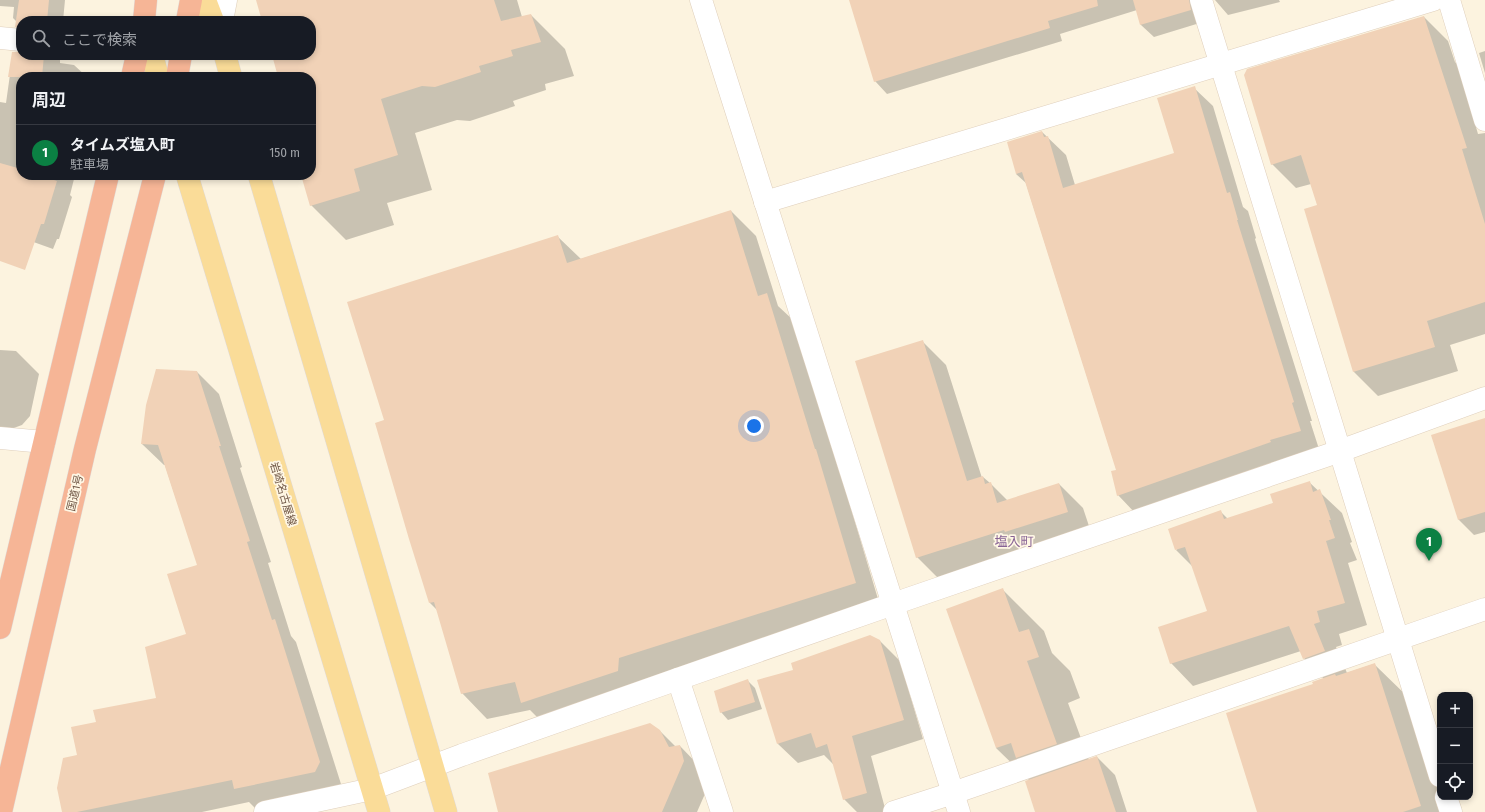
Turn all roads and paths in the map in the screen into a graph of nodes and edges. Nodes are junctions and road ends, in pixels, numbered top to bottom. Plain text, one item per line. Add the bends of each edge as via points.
1 (137, 0) edge
2 (146, 0) edge
3 (191, 0) edge
4 (205, 0) edge
5 (226, 0) edge
6 (700, 0) edge
7 (1201, 0) edge
8 (1434, 0) edge
9 (1449, 0) edge
10 (142, 16) edge
11 (144, 16) edge
12 (188, 16) edge
13 (211, 16) edge
14 (223, 16) edge
15 (0, 38) edge
16 (16, 40) edge
17 (136, 60) edge
18 (153, 60) edge
19 (180, 60) edge
20 (226, 60) edge
21 (1220, 65) junction
22 (133, 72) edge
23 (157, 72) edge
24 (178, 72) edge
25 (230, 72) edge
26 (1485, 120) edge
27 (107, 180) edge
28 (154, 180) edge
29 (189, 180) edge
30 (260, 180) edge
31 (765, 202) junction
32 (1485, 398) edge
33 (0, 438) edge
34 (44, 442) junction
35 (1340, 451) junction
36 (893, 604) junction
37 (1485, 609) edge
38 (0, 628) edge
39 (1398, 640) junction
40 (678, 679) junction
41 (432, 766) junction
42 (1437, 766) edge
43 (372, 789) junction
44 (1447, 800) edge
45 (956, 802) edge
46 (1, 812) edge
47 (265, 812) edge
48 (379, 812) edge
49 (446, 812) edge
50 (722, 812) edge
51 (894, 812) edge
52 (1451, 812) edge

1 - 10 street
2 - 11 highway
3 - 12 highway
4 - 13 main road
5 - 14 street
6 - 31 street
7 - 21 street
8 - 21 street
9 - 26 street
15 - 16 street
17 - 22 highway
18 - 23 main road
19 - 24 highway
20 - 25 main road
21 - 31 street
21 - 35 street
27 - 34 highway
28 - 46 highway, 国道1号 via 85,449
29 - 43 main road, 岩崎名古屋線
30 - 41 main road
31 - 36 street
32 - 35 street
33 - 34 street
34 - 38 highway
35 - 36 street
35 - 39 street
36 - 40 street
36 - 45 street
37 - 39 street
39 - 42 street
39 - 45 street
40 - 41 street
40 - 50 street
41 - 43 street
41 - 49 main road
43 - 47 street
43 - 48 main road, 岩崎名古屋線
44 - 52 street
45 - 51 street

